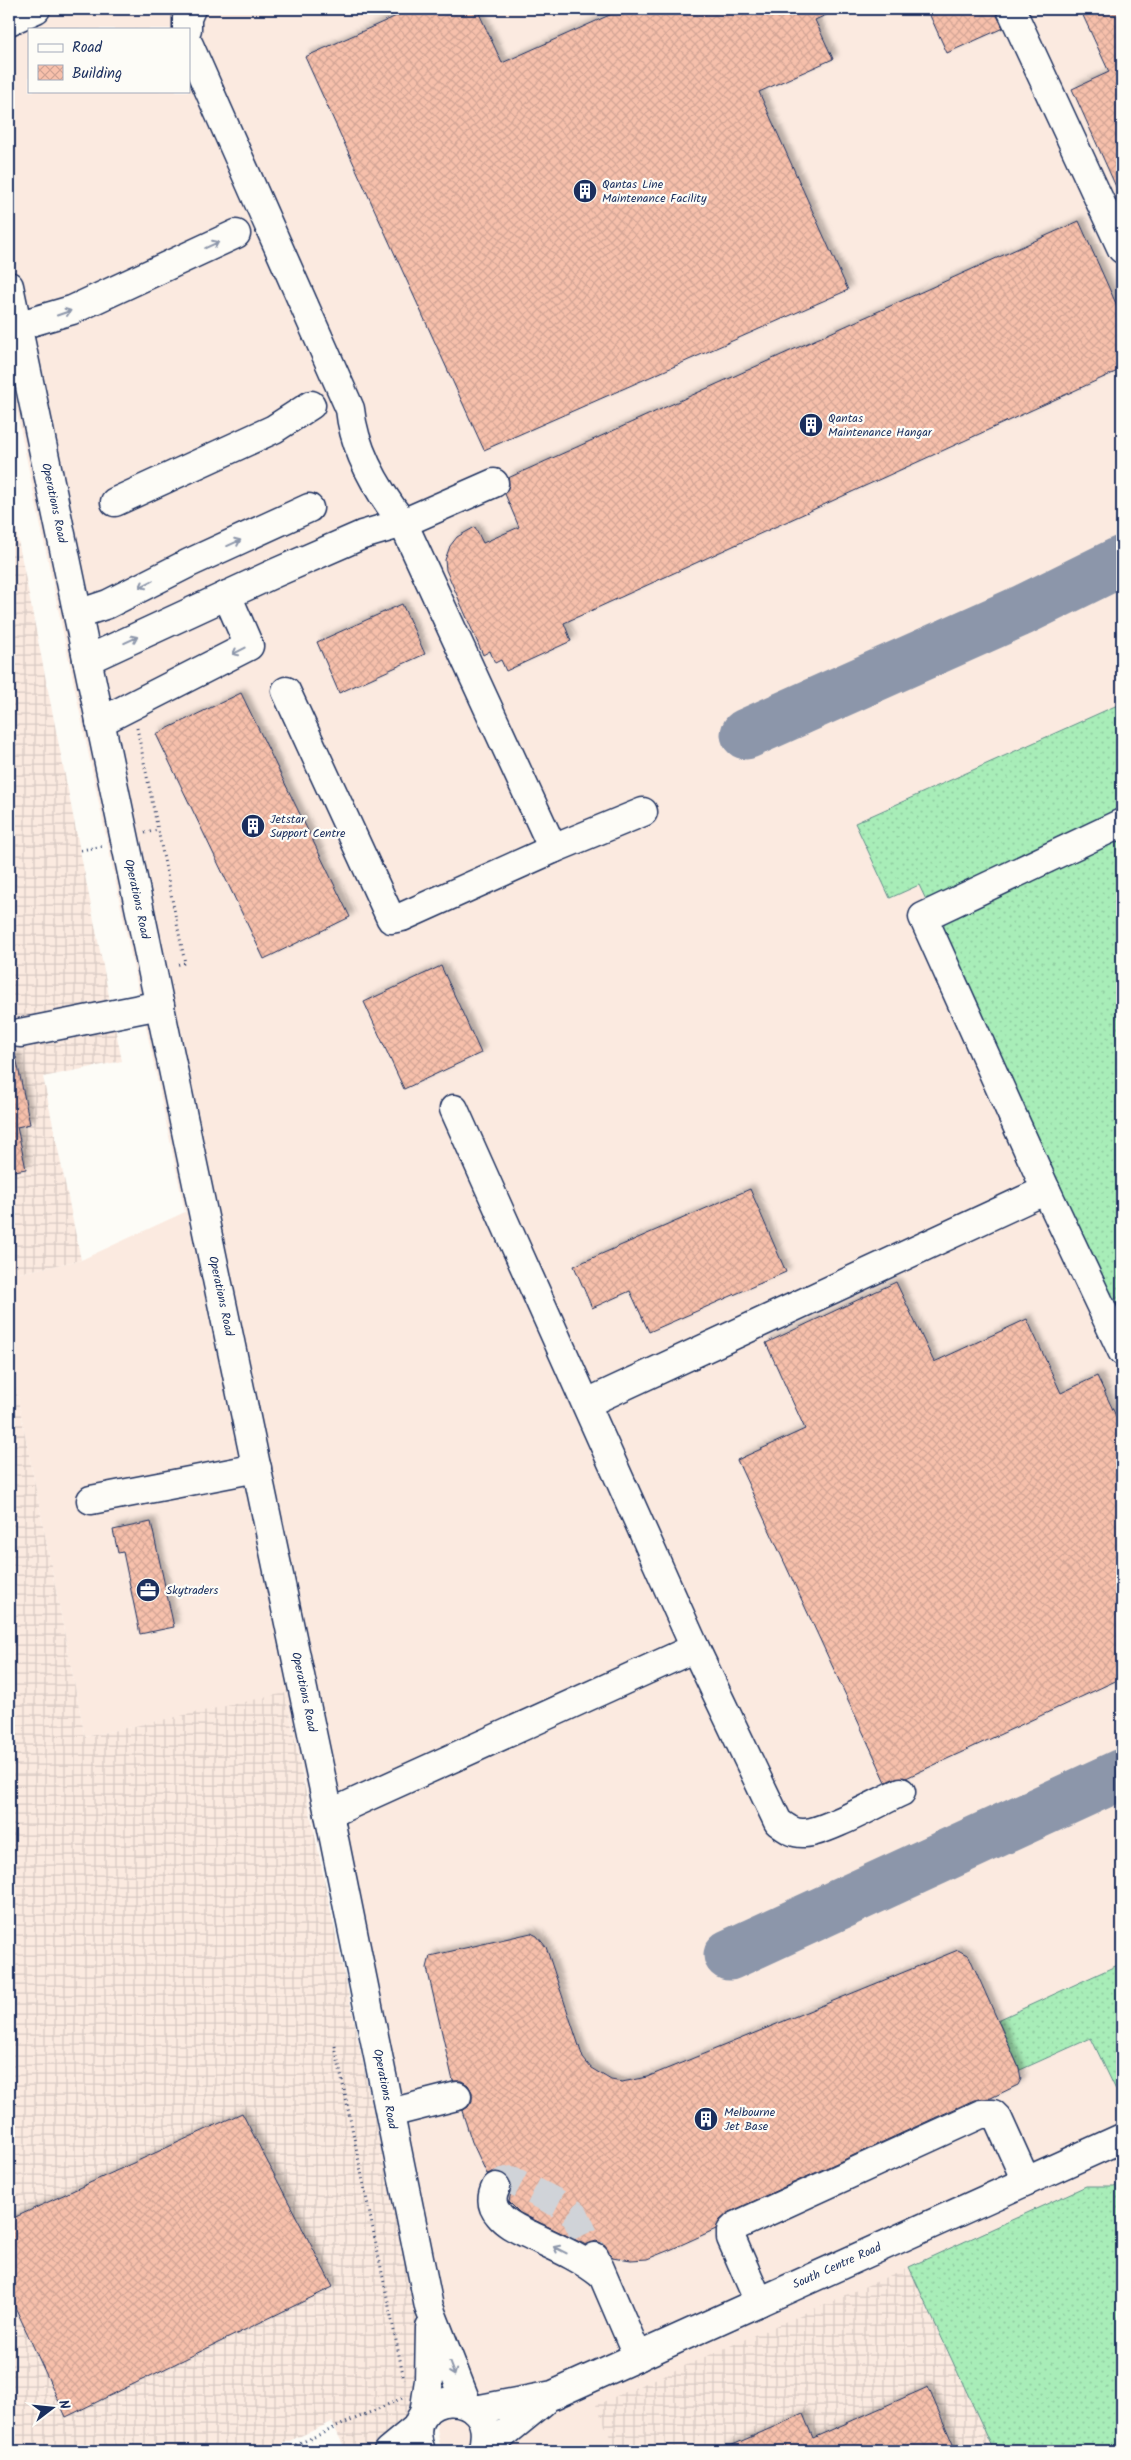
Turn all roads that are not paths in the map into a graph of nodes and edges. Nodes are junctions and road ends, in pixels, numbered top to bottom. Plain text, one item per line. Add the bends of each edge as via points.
1 (36, 9) edge
2 (191, 9) edge
3 (1011, 9) edge
4 (9, 21) edge
5 (187, 28) edge
6 (190, 47) edge
7 (236, 234) dead end
8 (1122, 249) edge
9 (9, 286) edge
10 (17, 326) junction
11 (311, 405) dead end
12 (494, 483) dead end
13 (115, 502) dead end
14 (309, 508) dead end
15 (403, 523) junction
16 (227, 595) junction
17 (78, 614) junction
18 (87, 660) junction
19 (286, 691) dead end
20 (100, 722) junction
21 (643, 812) dead end
22 (1122, 823) edge
23 (553, 849) junction
24 (160, 1005) junction
25 (20, 1033) dead end
26 (454, 1109) dead end
27 (1046, 1190) junction
28 (1122, 1351) edge
29 (587, 1403) junction
30 (257, 1468) junction
31 (91, 1500) dead end
32 (695, 1648) junction
33 (901, 1792) dead end
34 (329, 1814) junction
35 (457, 2096) dead end
36 (390, 2113) junction
37 (1122, 2138) edge
38 (1026, 2181) junction
39 (496, 2187) dead end
40 (759, 2302) junction
41 (429, 2306) junction
42 (638, 2357) junction
43 (553, 2395) junction
44 (471, 2407) junction
45 (418, 2422) edge
46 (388, 2451) edge
47 (482, 2451) edge

1 - 4 street
2 - 5 street
3 - 8 street
6 - 15 street via 350,409 352,429 382,497
10 -> 7 street via 72,310
9 - 10 street, Operations Road
10 - 17 street, Operations Road
11 - 13 street via 274,429
12 - 15 street
14 - 17 street via 108,604
15 - 16 street via 362,535
15 - 23 street
18 -> 16 street
16 -> 20 street via 249,646
17 - 18 street, Operations Road
18 - 20 street, Operations Road
19 - 23 street via 391,919 402,917
20 - 24 street, Operations Road
21 - 23 street
22 - 27 street via 923,917
24 - 25 street
24 - 30 street, Operations Road
26 - 29 street
27 - 28 street
27 - 29 street
29 - 32 street
30 - 31 street
30 - 34 street, Operations Road
32 - 33 street via 771,1810 788,1830 805,1833 822,1829
32 - 34 street
34 - 36 street, Operations Road
35 - 36 street
36 - 41 street, Operations Road
37 - 38 street, South Centre Road
38 - 40 street, South Centre Road
38 - 40 street via 998,2119 993,2114 981,2114 736,2226 731,2231 731,2238
42 -> 39 street via 597,2263 584,2262 499,2216 493,2205 492,2195
40 - 42 street, South Centre Road
41 -> 44 street, Operations Road
41 - 45 street, Operations Road via 429,2380
42 - 43 street, South Centre Road
43 - 44 street, South Centre Road
43 - 47 street, South Centre Road
44 - 45 street, South Centre Road via 456,2401 444,2401 433,2406
44 - 47 street, Operations Road via 484,2422 486,2436
45 - 46 street

